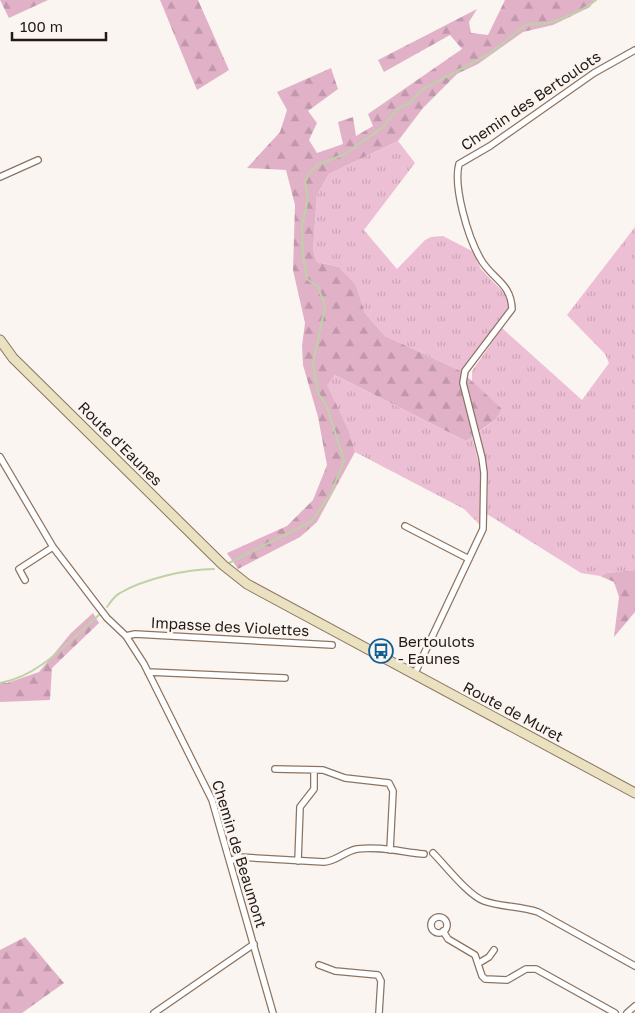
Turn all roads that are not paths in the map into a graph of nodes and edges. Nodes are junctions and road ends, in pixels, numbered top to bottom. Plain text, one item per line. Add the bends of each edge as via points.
1 (635, 50) edge
2 (38, 160) dead end
3 (0, 177) edge
4 (0, 340) edge
5 (0, 457) edge
6 (2, 466) edge
7 (405, 526) dead end
8 (53, 547) junction
9 (469, 558) junction
10 (223, 565) joint
11 (25, 580) dead end
12 (126, 636) junction
13 (332, 645) dead end
14 (148, 672) junction
15 (414, 675) junction
16 (285, 678) dead end
17 (275, 769) dead end
18 (314, 770) junction
19 (635, 793) edge
20 (390, 850) junction
21 (433, 853) dead end
22 (424, 854) dead end
23 (230, 861) junction
24 (298, 861) junction
25 (443, 931) dead end
26 (254, 944) junction
27 (494, 950) dead end
28 (478, 963) junction
29 (319, 965) dead end
30 (635, 966) edge
31 (635, 1006) edge
32 (154, 1013) edge
33 (273, 1013) edge
34 (379, 1013) edge
35 (615, 1013) edge
36 (627, 1013) edge

1 - 9 street, Chemin des Bertoulots via 594,73 459,164 456,182 480,260 509,291 512,301 512,309 465,372 463,384 484,473 483,529
2 - 3 street
4 - 10 main road, Route d'Eaunes via 13,358
5 - 6 street, Chemin de Beaumont
6 - 8 street, Chemin de Beaumont
7 - 9 street
8 - 11 street via 19,569
8 - 12 street, Chemin de Beaumont via 100,610
9 - 15 street, Chemin des Bertoulots
10 - 15 main road, Route de Muret via 247,584
12 - 13 street, Impasse des Violettes
12 - 14 street, Chemin de Beaumont
14 - 16 street
14 - 23 street, Chemin de Beaumont via 203,779
15 - 19 main road, Route de Muret
17 - 18 street
18 - 20 street via 345,778 384,780 392,786
18 - 24 street via 314,789 300,807
20 - 22 street
20 - 24 street via 356,849 329,862
21 - 30 street via 484,901 538,912
23 - 24 street via 239,857
23 - 26 street, Chemin de Beaumont
25 - 28 street via 448,939 473,952
26 - 32 street
26 - 33 street, Chemin de Beaumont
27 - 28 street
28 - 35 street via 485,980 507,980 526,969 536,969
29 - 34 street via 335,971 378,975 381,981
31 - 36 street

